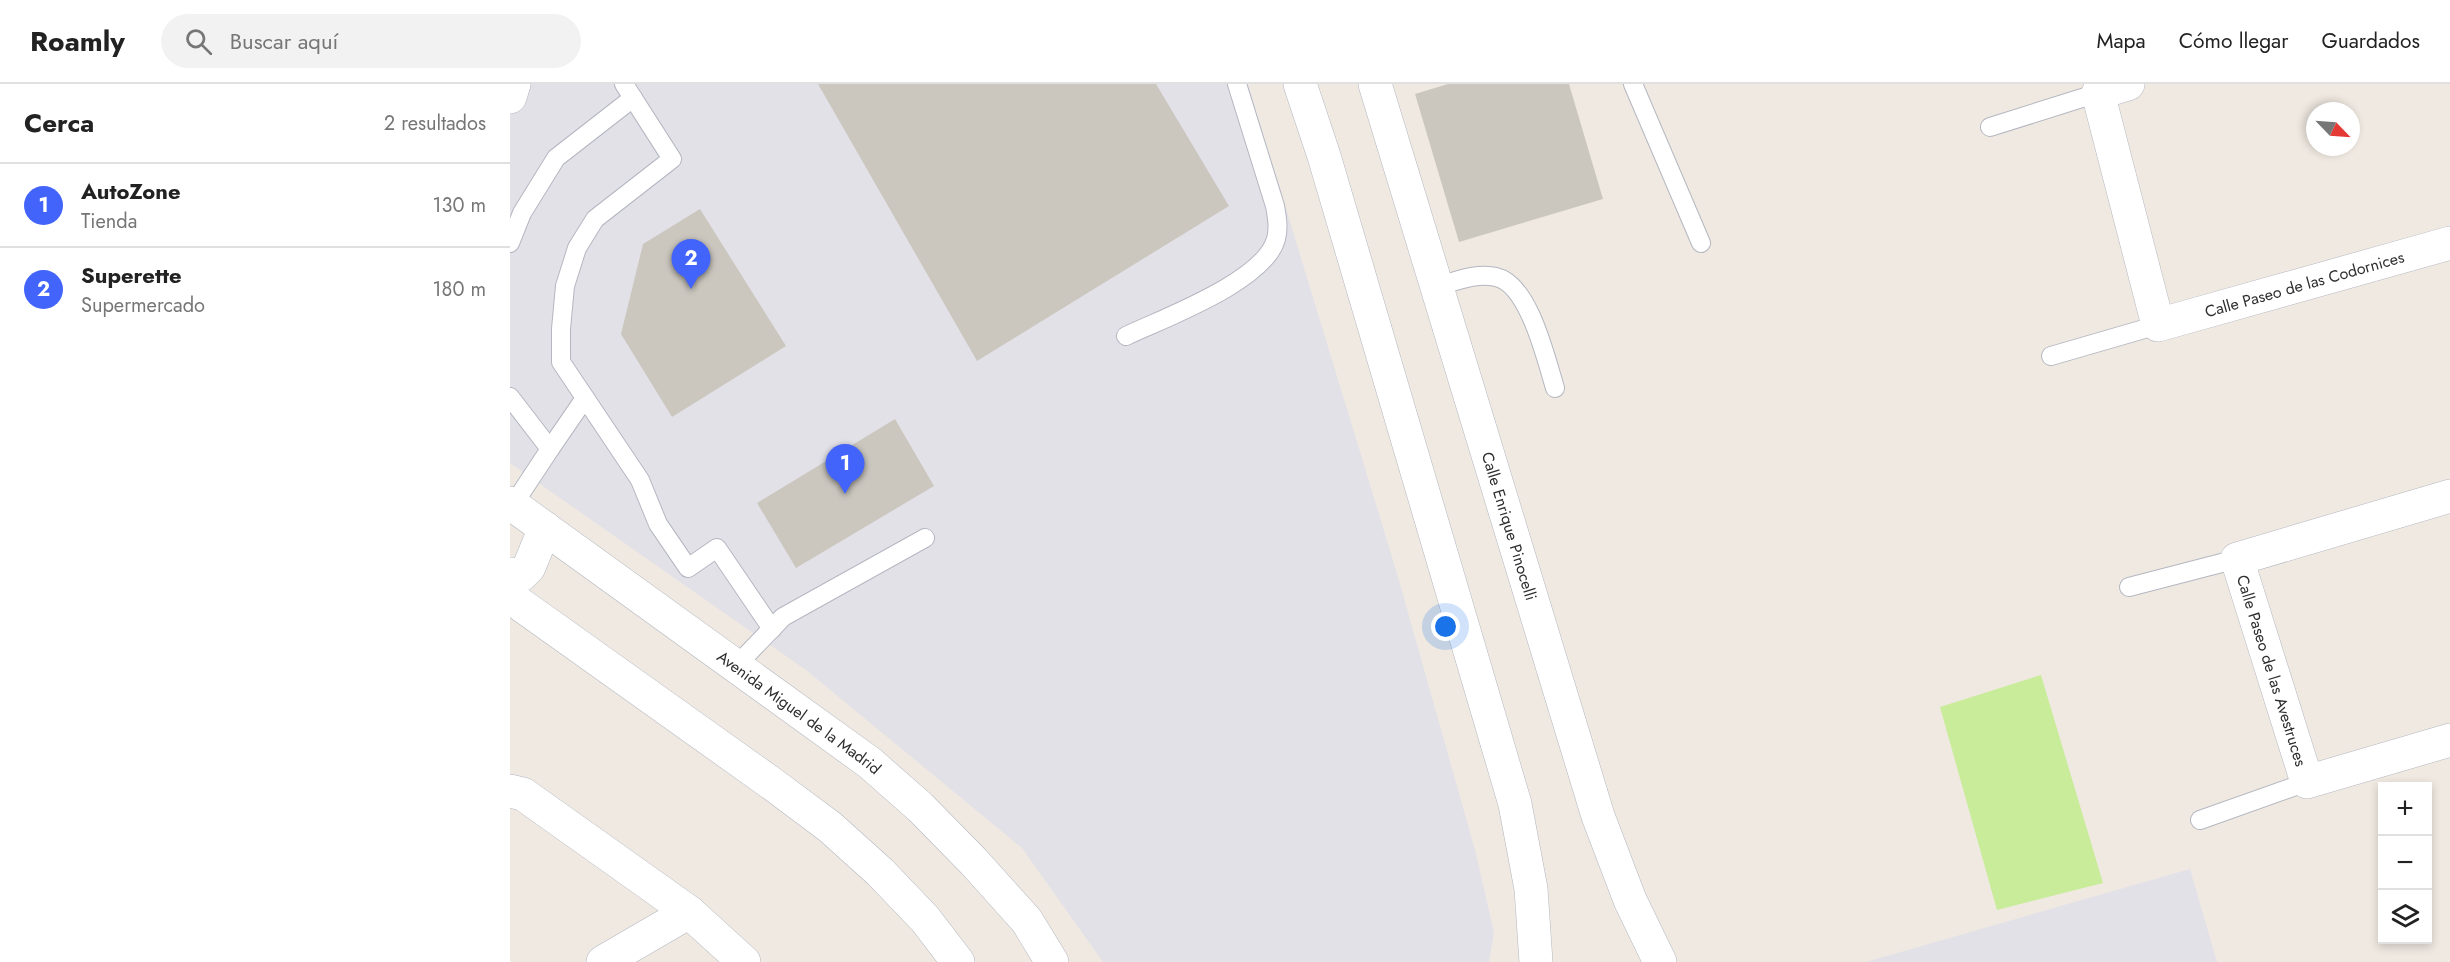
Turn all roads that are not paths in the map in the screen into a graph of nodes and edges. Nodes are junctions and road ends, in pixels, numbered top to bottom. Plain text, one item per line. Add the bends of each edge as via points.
1 (514, 84) edge
2 (1237, 84) edge
3 (1300, 84) edge
4 (1375, 84) edge
5 (1633, 84) edge
6 (2113, 88) edge
7 (629, 91) edge
8 (510, 97) edge
9 (1990, 127) dead end
10 (510, 243) edge
11 (1701, 243) dead end
12 (2450, 243) edge
13 (1436, 287) junction
14 (2158, 325) junction
15 (1126, 336) dead end
16 (2051, 356) dead end
17 (1555, 388) dead end
18 (510, 397) edge
19 (585, 398) junction
20 (550, 449) junction
21 (2450, 496) edge
22 (511, 504) edge
23 (545, 528) junction
24 (925, 538) dead end
25 (2237, 559) junction
26 (510, 574) edge
27 (2129, 587) dead end
28 (510, 597) edge
29 (771, 629) junction
30 (736, 666) junction
31 (2450, 740) edge
32 (2307, 782) junction
33 (510, 791) edge
34 (2200, 820) dead end
35 (689, 912) junction
36 (603, 962) edge
37 (744, 962) edge
38 (958, 962) edge
39 (1052, 962) edge
40 (1536, 962) edge
41 (1660, 962) edge

1 - 8 main road
2 - 15 lane via 1275,206 1275,240 1256,269 1236,282
3 - 40 main road via 1515,804 1531,889
4 - 13 main road, Calle Enrique Pinocelli
5 - 11 lane
6 - 9 lane
6 - 14 main road
7 - 10 lane via 556,158 522,213
7 - 19 lane via 672,159 595,219 577,248 565,286 561,362
12 - 14 main road, Calle Paseo de las Codornices
13 - 17 lane via 1479,276 1507,280 1528,310
13 - 41 main road, Calle Enrique Pinocelli via 1598,816 1630,900
14 - 16 lane, Calle Paseo de las Codornices
18 - 20 lane
19 - 20 lane
19 - 29 lane via 640,480 658,524 688,568 717,548
20 - 22 lane
21 - 25 main road, Calle Paseo de las Avestruces
22 - 23 main road, Avenida Miguel de la Madrid
23 - 26 main road via 529,567 521,574
23 - 30 main road, Avenida Miguel de la Madrid
24 - 29 lane via 783,617
25 - 27 lane, Calle Paseo de las Avestruces
25 - 32 main road, Calle Paseo de las Avestruces
28 - 38 main road via 830,827 924,919
29 - 30 lane
30 - 39 main road, Avenida Miguel de la Madrid via 870,763 920,807 1027,921
31 - 32 main road, Calle Paseo de las Avestruces
32 - 34 lane, Calle Paseo de las Avestruces
33 - 35 main road via 523,794
35 - 36 main road
35 - 37 main road

